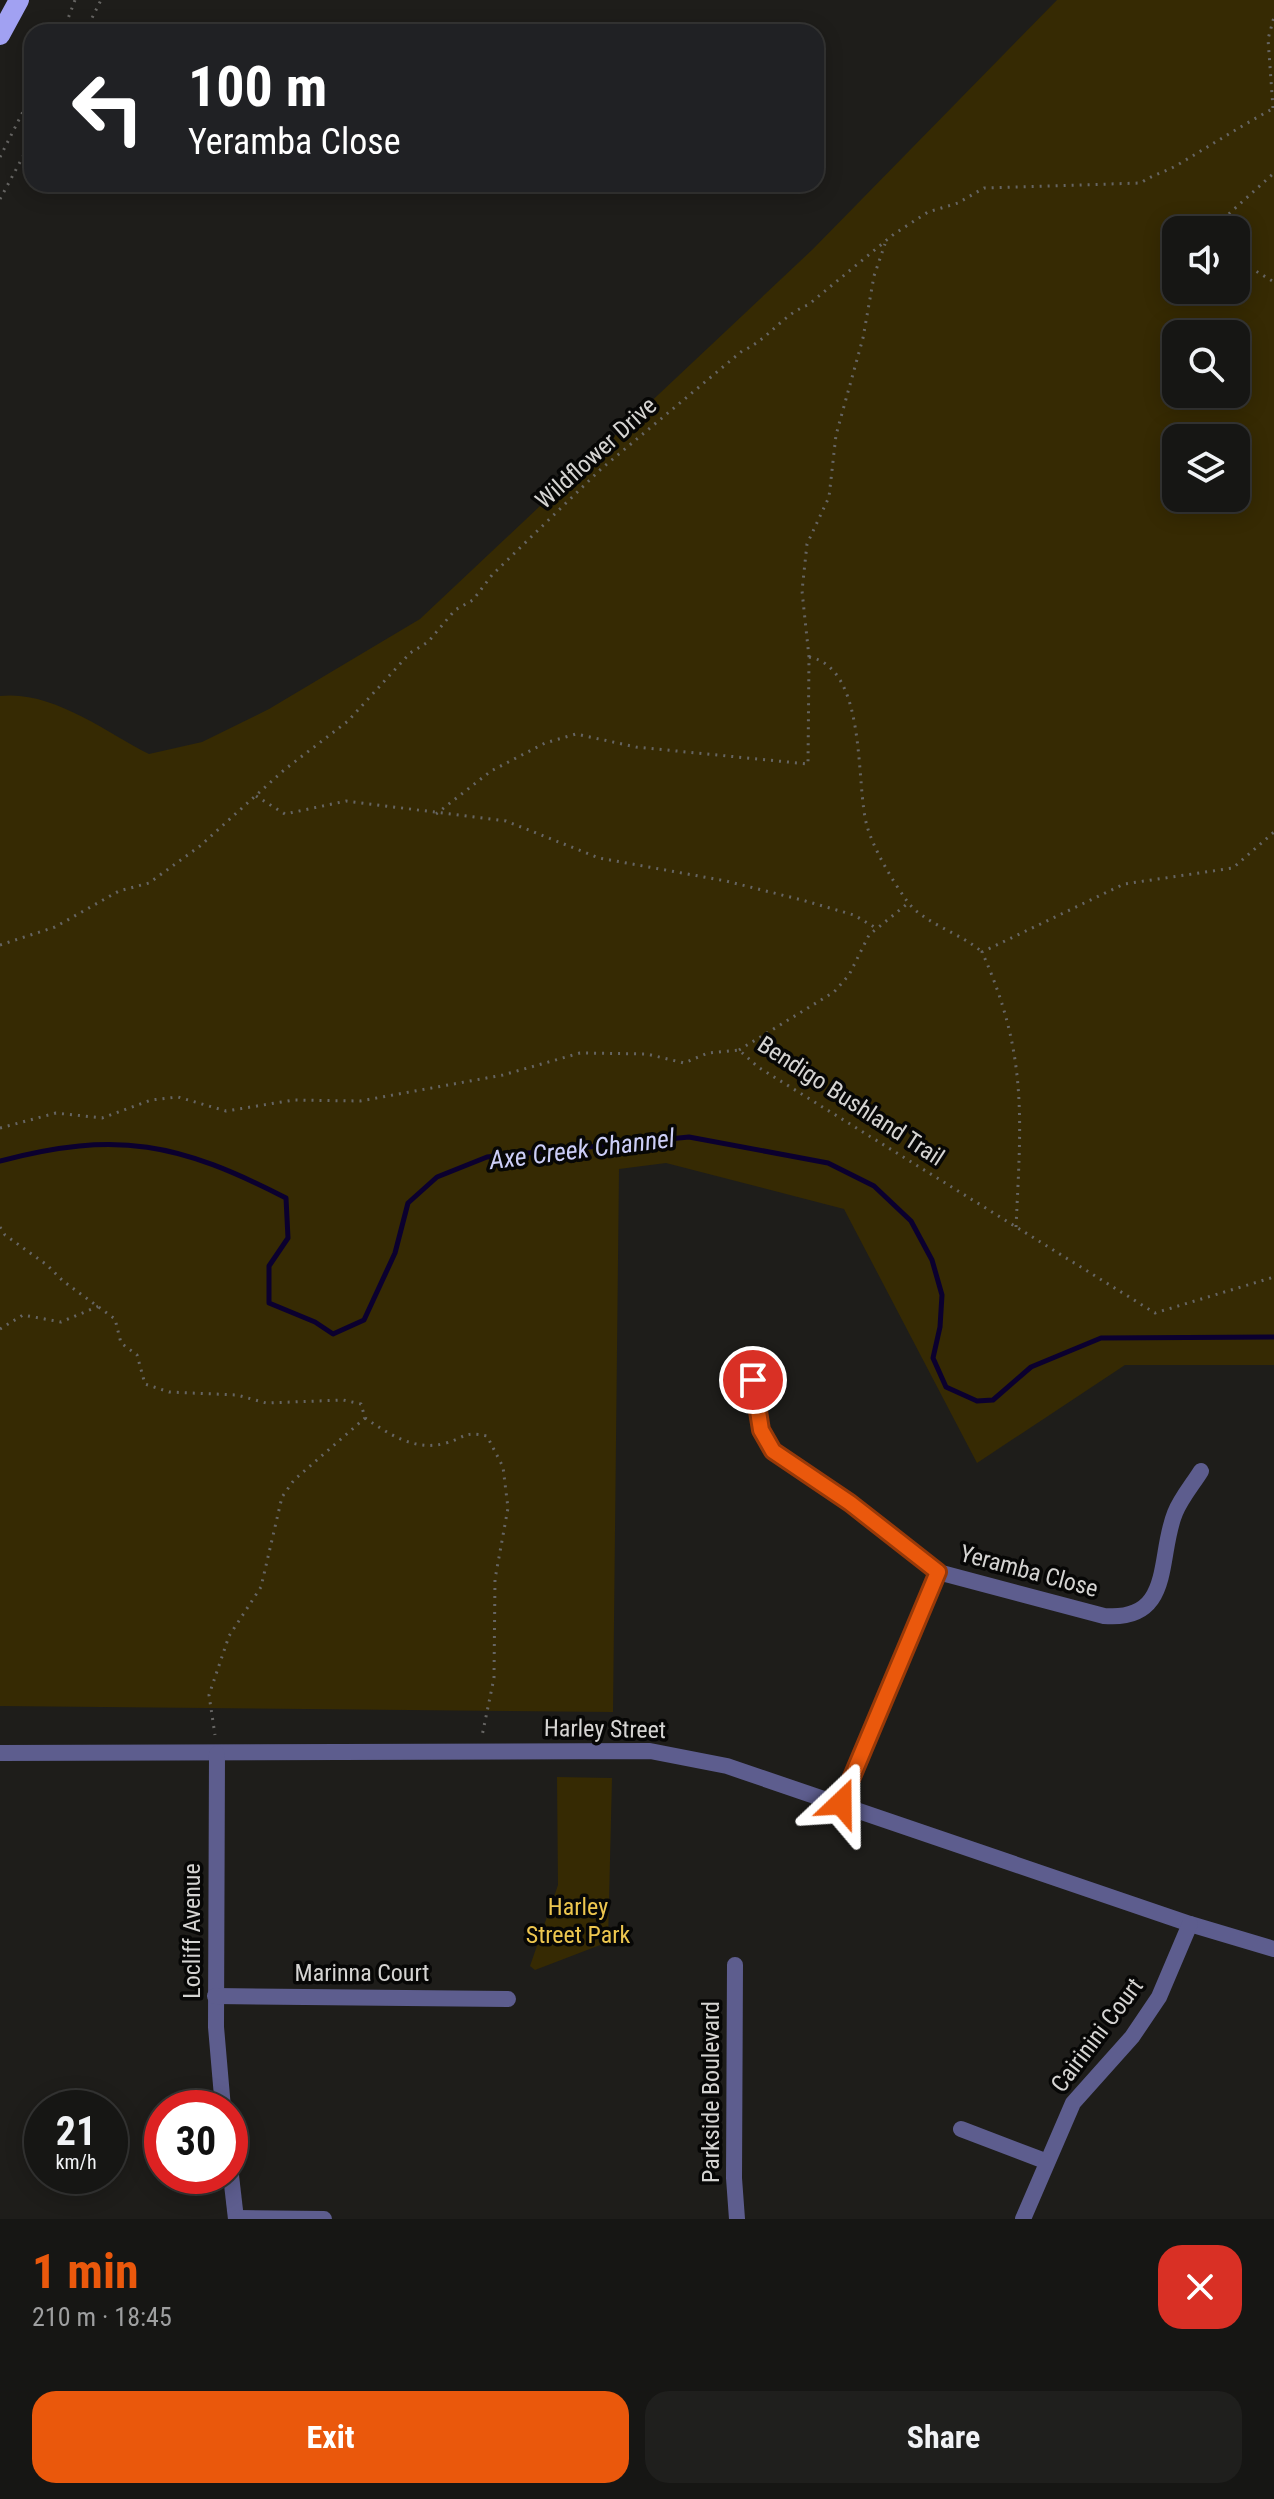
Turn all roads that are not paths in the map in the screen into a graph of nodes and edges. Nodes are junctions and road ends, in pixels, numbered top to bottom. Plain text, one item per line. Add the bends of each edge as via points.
1 (19, 0) edge
2 (0, 35) edge
3 (749, 1355) dead end
4 (1201, 1471) dead end
5 (938, 1572) junction
6 (0, 1753) edge
7 (217, 1754) junction
8 (841, 1803) junction
9 (1190, 1924) junction
10 (1274, 1949) edge
11 (735, 1965) dead end
12 (215, 1996) junction
13 (508, 1999) dead end
14 (222, 2090) edge
15 (961, 2129) dead end
16 (1045, 2161) junction
17 (233, 2194) edge
18 (236, 2219) edge
19 (324, 2219) edge
20 (737, 2219) edge
21 (1023, 2219) edge

1 - 2 main road
3 - 5 street, Yeramba Close via 761,1430 773,1451
4 - 5 street, Yeramba Close via 1175,1510 1161,1584 1149,1604 1131,1615 1104,1616
5 - 8 street, Yeramba Close
6 - 7 street, Harley Street
7 - 8 street, Harley Street via 650,1751 727,1766
7 - 12 street, Locliff Avenue
8 - 9 street, Harley Street
9 - 10 street, Harley Street
9 - 16 street, Cairinini Court via 1159,1997 1132,2037 1073,2103
11 - 20 street, Parkside Boulevard
12 - 13 street, Marinna Court
12 - 14 street, Locliff Avenue
15 - 16 street
16 - 21 street, Cairinini Court
17 - 18 street
18 - 19 street

